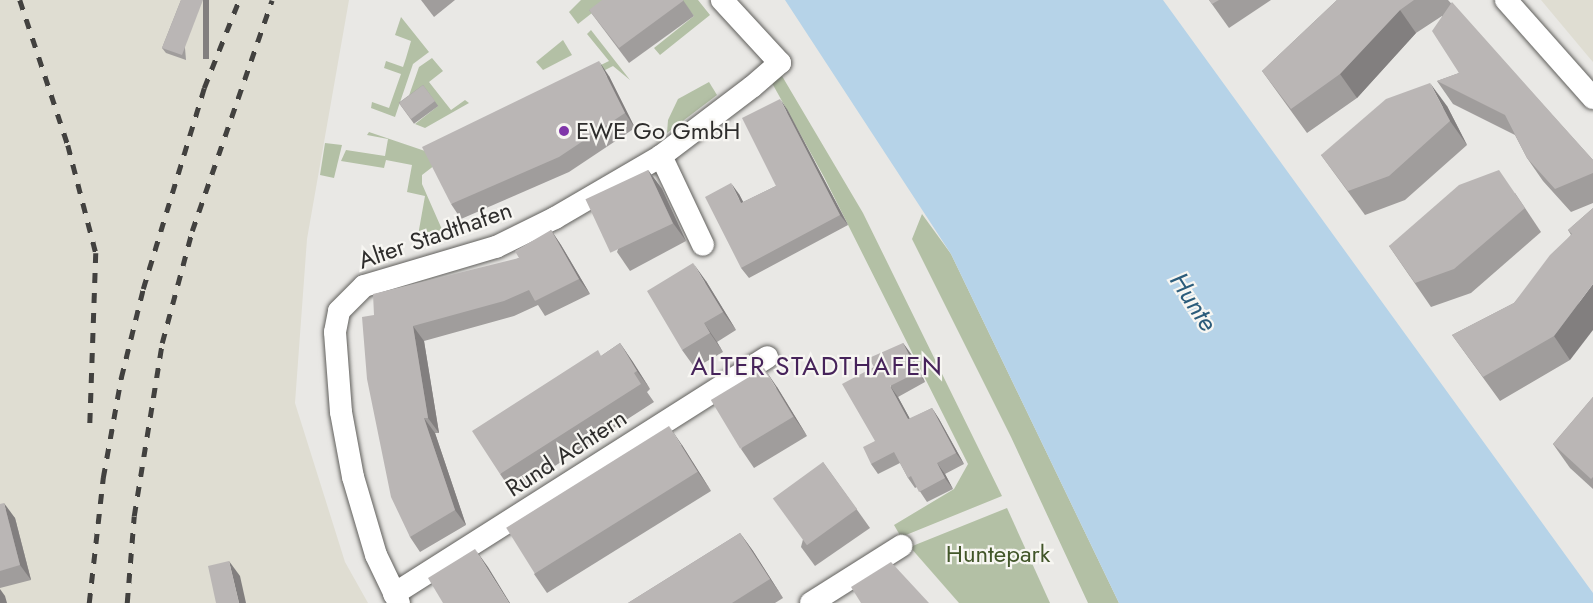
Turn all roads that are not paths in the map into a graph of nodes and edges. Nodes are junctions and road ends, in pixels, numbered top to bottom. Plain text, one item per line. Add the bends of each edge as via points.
1 (722, 0) edge
2 (1506, 0) edge
3 (1593, 98) edge
4 (661, 156) junction
5 (703, 245) dead end
6 (767, 357) dead end
7 (901, 546) dead end
8 (397, 599) edge
9 (811, 603) edge

1 - 4 street, Alter Stadthafen via 780,63
2 - 3 street
4 - 5 street
4 - 8 street, Alter Stadthafen via 555,218 496,247 364,286 339,311 335,332 346,442 362,512
6 - 8 street, Rund Achtern
7 - 9 street

